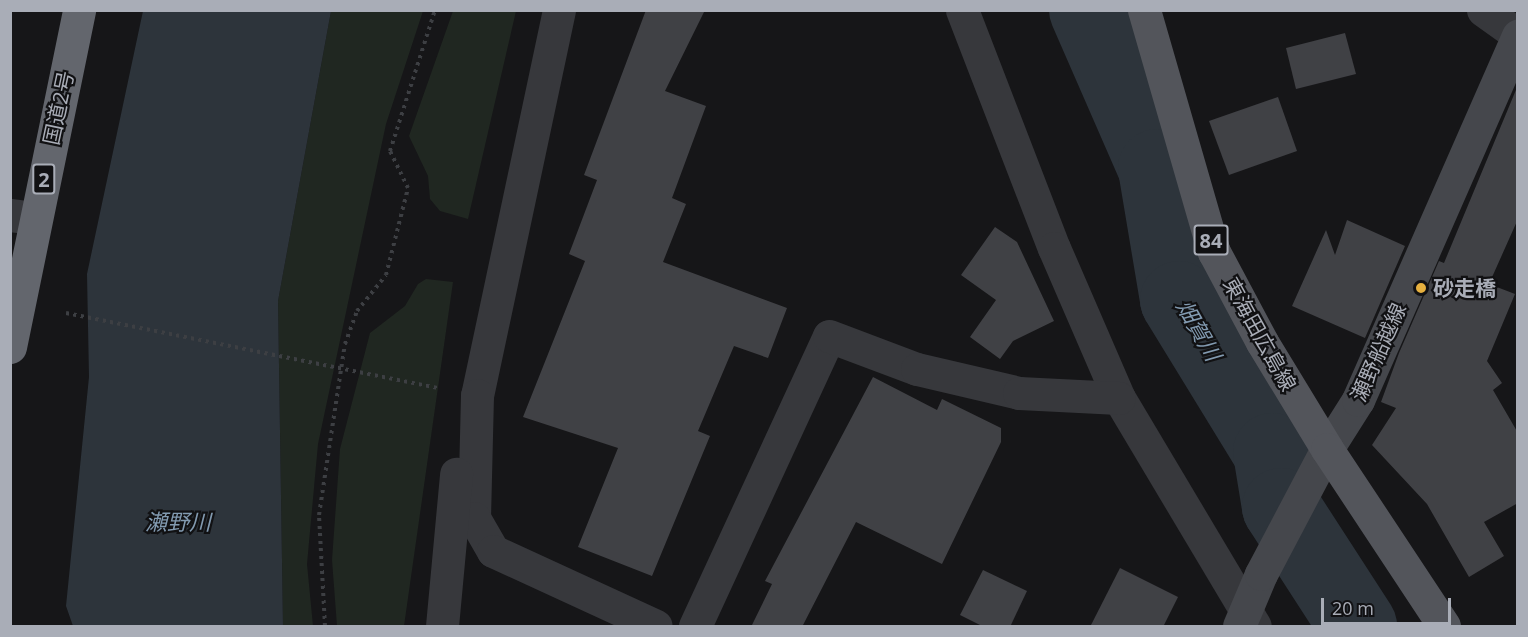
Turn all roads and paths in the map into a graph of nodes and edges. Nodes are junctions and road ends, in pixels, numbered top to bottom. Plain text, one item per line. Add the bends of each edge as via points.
1 (79, 10) edge
2 (435, 10) edge
3 (559, 10) edge
4 (962, 10) edge
5 (1144, 10) edge
6 (1484, 10) edge
7 (1518, 36) edge
8 (23, 216) edge
9 (66, 313) dead end
10 (10, 347) edge
11 (446, 390) dead end
12 (1119, 398) junction
13 (477, 426) junction
14 (1321, 463) junction
15 (1247, 622) edge
16 (325, 627) edge
17 (442, 627) edge
18 (656, 627) edge
19 (695, 627) edge
20 (1444, 627) edge

1 - 8 highway, 国道2号 / 2
2 - 16 path via 390,151 408,188 386,274 357,311 345,344 319,514
3 - 13 street via 477,394
4 - 12 street via 1046,227
5 - 14 main road, 東海田広島線 / 84 via 1214,252
6 - 7 street
7 - 14 main road, 瀬野船越線 via 1358,400
8 - 10 highway, 国道2号 / 2
9 - 11 path
12 - 15 street
12 - 19 street via 1019,393 917,369 829,336
13 - 17 street via 455,477
13 - 18 street via 474,518 494,551
14 - 15 main road, 瀬野船越線 via 1261,574
14 - 20 main road, 東海田広島線 / 84

